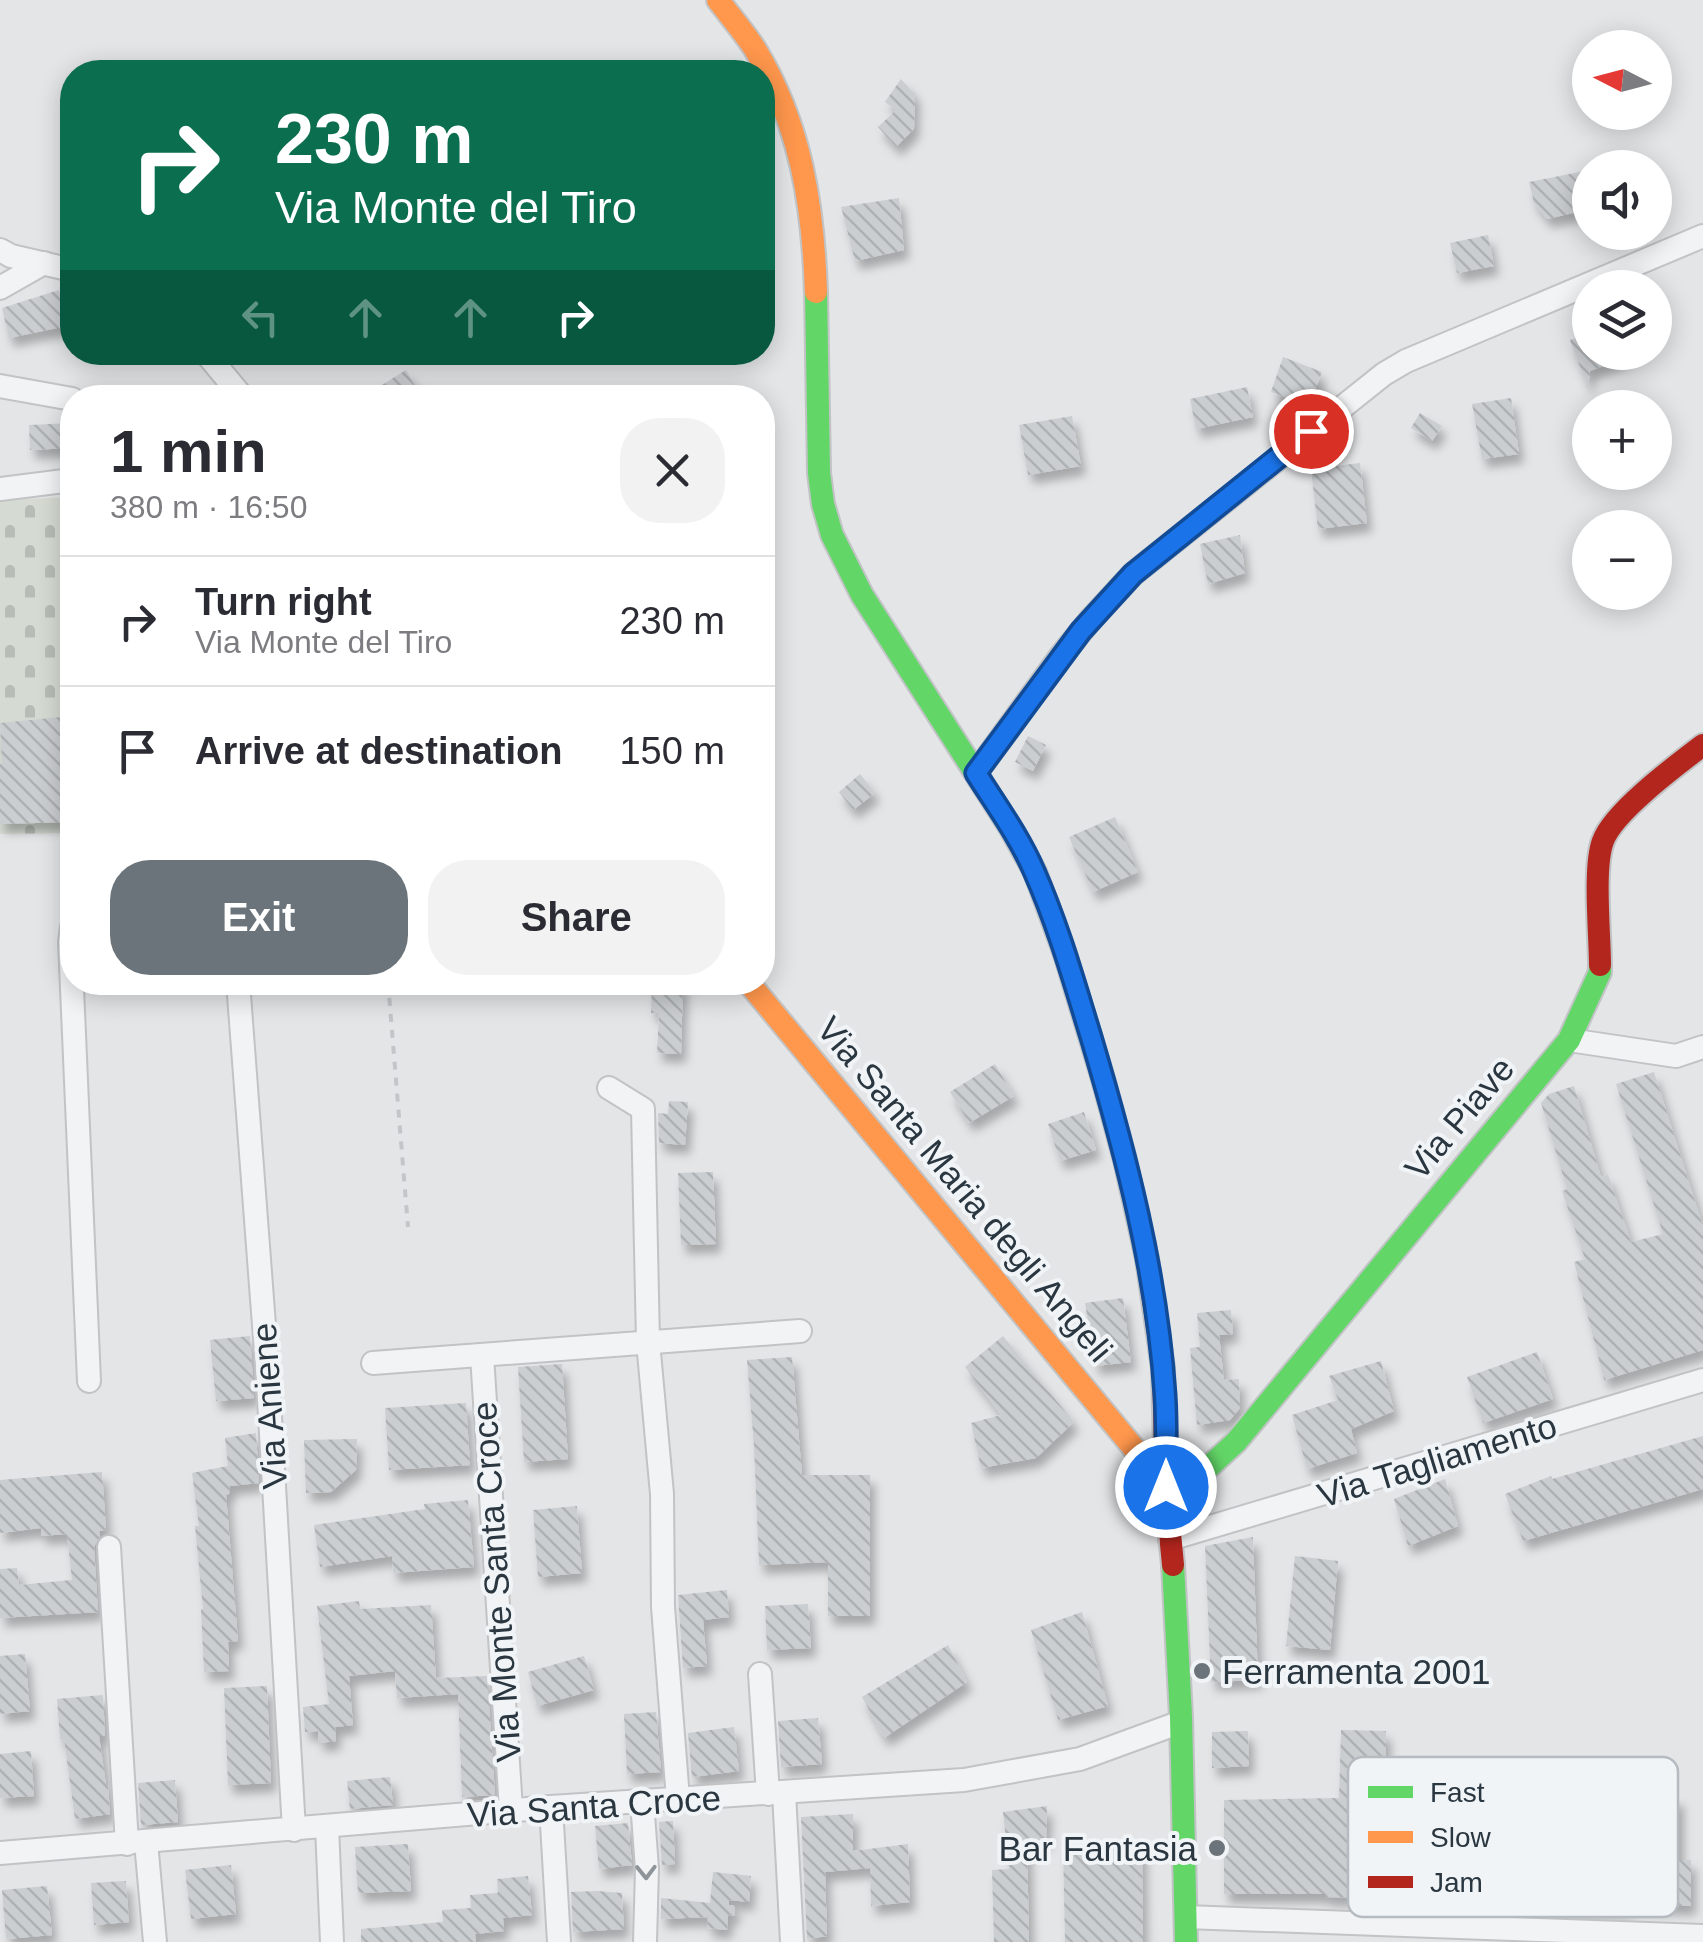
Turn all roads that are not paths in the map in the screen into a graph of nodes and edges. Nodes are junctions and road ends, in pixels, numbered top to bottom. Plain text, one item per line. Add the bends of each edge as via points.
1 (718, 0) edge
2 (763, 60) edge
3 (775, 81) edge
4 (1703, 236) edge
5 (0, 250) edge
6 (44, 264) junction
7 (60, 267) edge
8 (0, 288) edge
9 (0, 386) edge
10 (60, 397) edge
11 (60, 482) edge
12 (0, 489) edge
13 (1703, 744) edge
14 (976, 773) junction
15 (72, 995) edge
16 (239, 995) edge
17 (759, 995) edge
18 (1570, 1040) junction
19 (1703, 1047) edge
20 (609, 1088) dead end
21 (800, 1330) dead end
22 (648, 1342) junction
23 (482, 1355) junction
24 (373, 1363) dead end
25 (1703, 1380) edge
26 (89, 1381) dead end
27 (1166, 1487) junction
28 (1170, 1540) junction
29 (109, 1547) dead end
30 (760, 1674) dead end
31 (1181, 1722) junction
32 (776, 1793) junction
33 (678, 1799) junction
34 (642, 1801) junction
35 (551, 1807) junction
36 (511, 1810) junction
37 (326, 1827) junction
38 (294, 1830) junction
39 (136, 1843) junction
40 (0, 1853) edge
41 (1186, 1917) junction
42 (1703, 1936) edge
43 (556, 1941) edge
44 (154, 1942) edge
45 (332, 1942) edge
46 (644, 1942) edge
47 (792, 1942) edge
48 (1186, 1942) edge

1 - 2 street
3 - 14 street via 809,190 825,510 861,594
4 - 14 street via 1384,374 1133,574 1081,631
5 - 6 street
6 - 7 street
6 - 8 street
9 - 10 street
11 - 12 street
13 - 18 street, Via Piave via 1656,780 1602,840 1600,972
14 - 27 street via 1023,849 1048,907 1124,1152 1156,1306
15 - 26 street
16 - 38 street, Via Aniene
17 - 27 street, Via Santa Maria degli Angeli
18 - 19 street via 1676,1056
18 - 27 street, Via Piave via 1244,1433 1219,1459
20 - 22 street via 643,1109
21 - 22 street, Via Monte Santa Croce
22 - 23 street, Via Monte Santa Croce
22 - 33 street
23 - 24 street, Via Monte Santa Croce
23 - 36 street, Via Monte Santa Croce
25 - 28 street, Via Tagliamento
27 - 28 street
28 - 31 street
29 - 39 street
30 - 32 street
31 - 32 street, Via Santa Croce via 1080,1759 964,1780
31 - 41 street
32 - 33 street, Via Santa Croce
32 - 47 street
33 - 34 street, Via Santa Croce
34 - 35 street, Via Santa Croce
34 -> 46 street
35 - 36 street, Via Santa Croce
35 - 43 street
36 - 37 street, Via Santa Croce
37 - 38 street, Via Santa Croce
37 - 45 street
38 - 39 street, Via Santa Croce
39 - 40 street, Via Santa Croce
39 - 44 street
41 - 42 street
41 - 48 street

